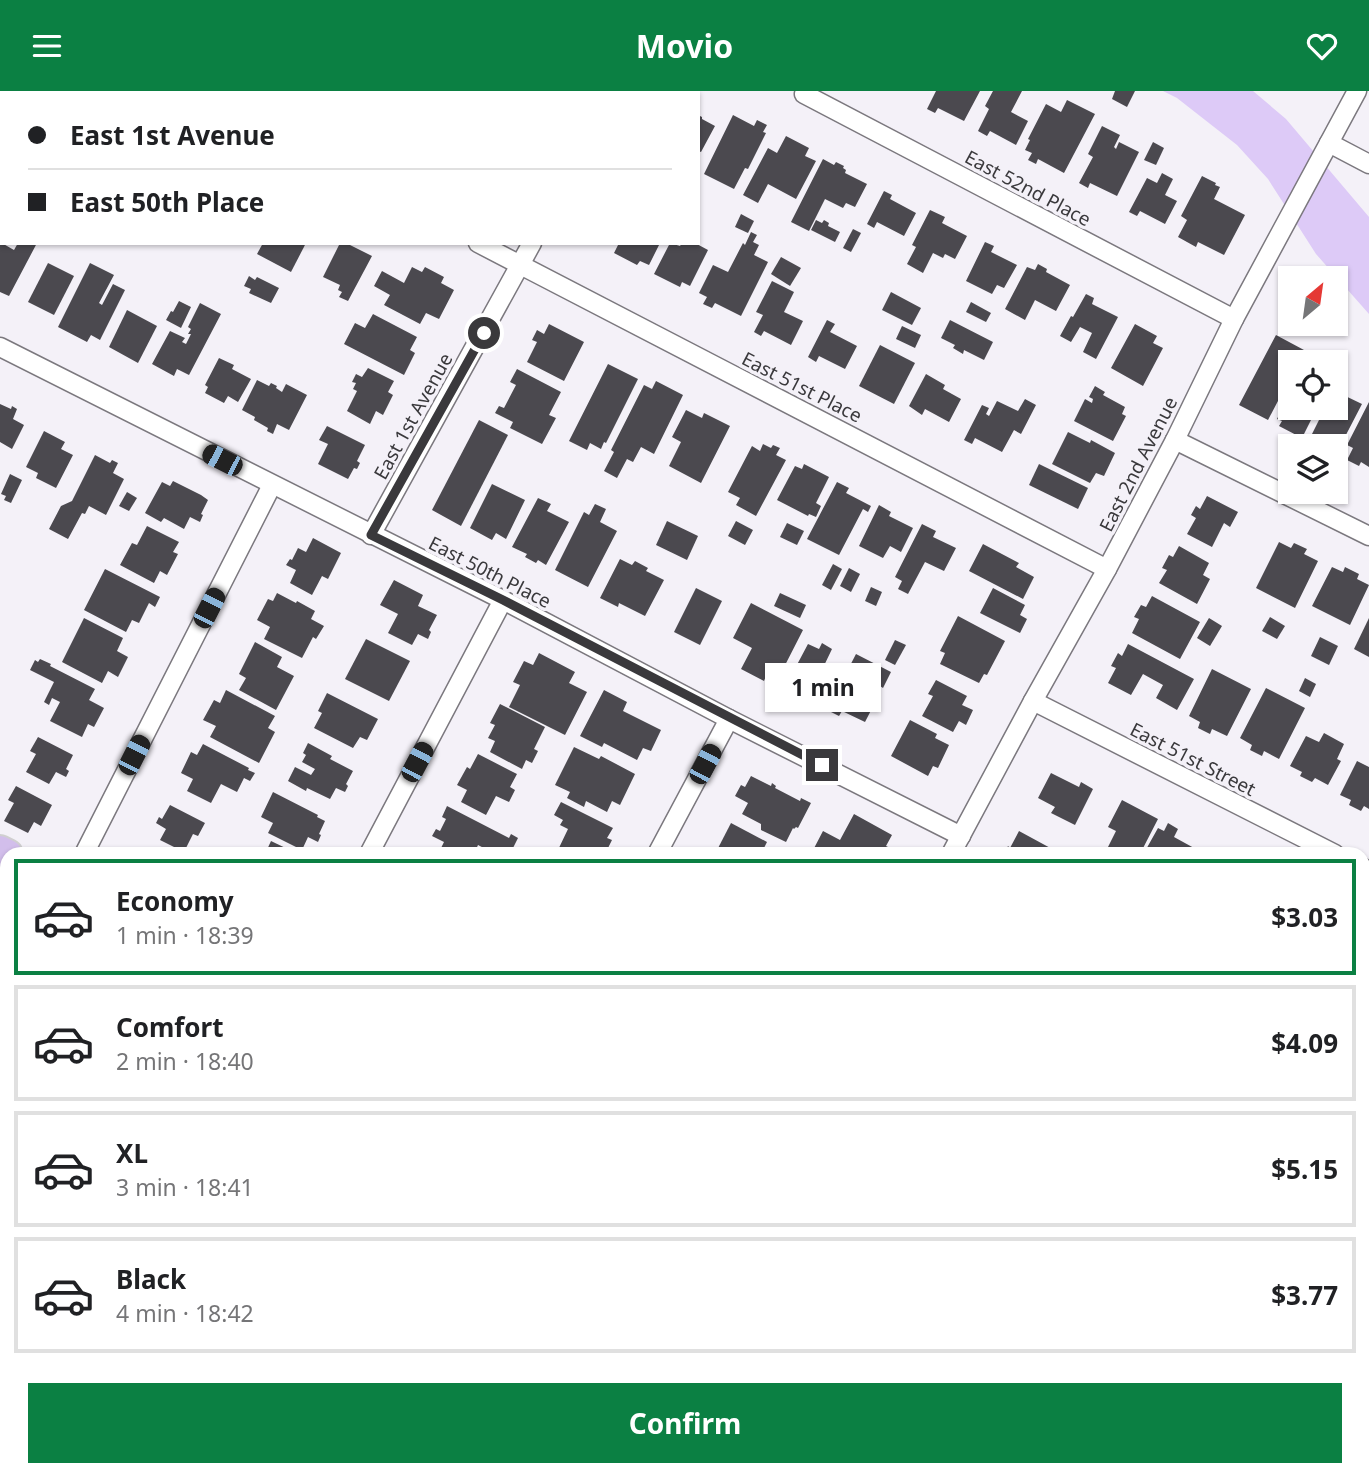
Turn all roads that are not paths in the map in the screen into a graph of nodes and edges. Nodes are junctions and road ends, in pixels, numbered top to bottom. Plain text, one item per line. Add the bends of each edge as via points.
1 (1357, 91) edge
2 (804, 94) dead end
3 (1325, 150) junction
4 (1369, 164) edge
5 (482, 245) edge
6 (531, 245) edge
7 (521, 265) junction
8 (1234, 319) junction
9 (0, 347) edge
10 (1175, 440) junction
11 (272, 485) junction
12 (371, 535) junction
13 (1369, 536) edge
14 (1107, 569) junction
15 (503, 600) junction
16 (1033, 701) junction
17 (729, 719) junction
18 (961, 836) junction
19 (88, 847) edge
20 (373, 847) edge
21 (661, 847) edge
22 (955, 847) edge
23 (1321, 847) edge

1 - 3 street, East 2nd Avenue
2 - 8 street, East 52nd Place
3 - 4 street
3 - 8 street, East 2nd Avenue
5 - 7 street, East 51st Place
6 - 7 street, East 1st Avenue
7 - 12 street, East 1st Avenue
7 - 14 street, East 51st Place
8 - 10 street, East 2nd Avenue
9 - 11 street, East 50th Place
10 - 13 street
10 - 14 street, East 2nd Avenue
11 - 12 street, East 50th Place
11 - 19 street
12 - 15 street, East 50th Place
14 - 16 street, East 2nd Avenue
15 - 17 street, East 50th Place
15 - 20 street
16 - 18 street, East 2nd Avenue
16 - 23 street, East 51st Street
17 - 18 street, East 50th Place
17 - 21 street
18 - 22 street, East 2nd Avenue

